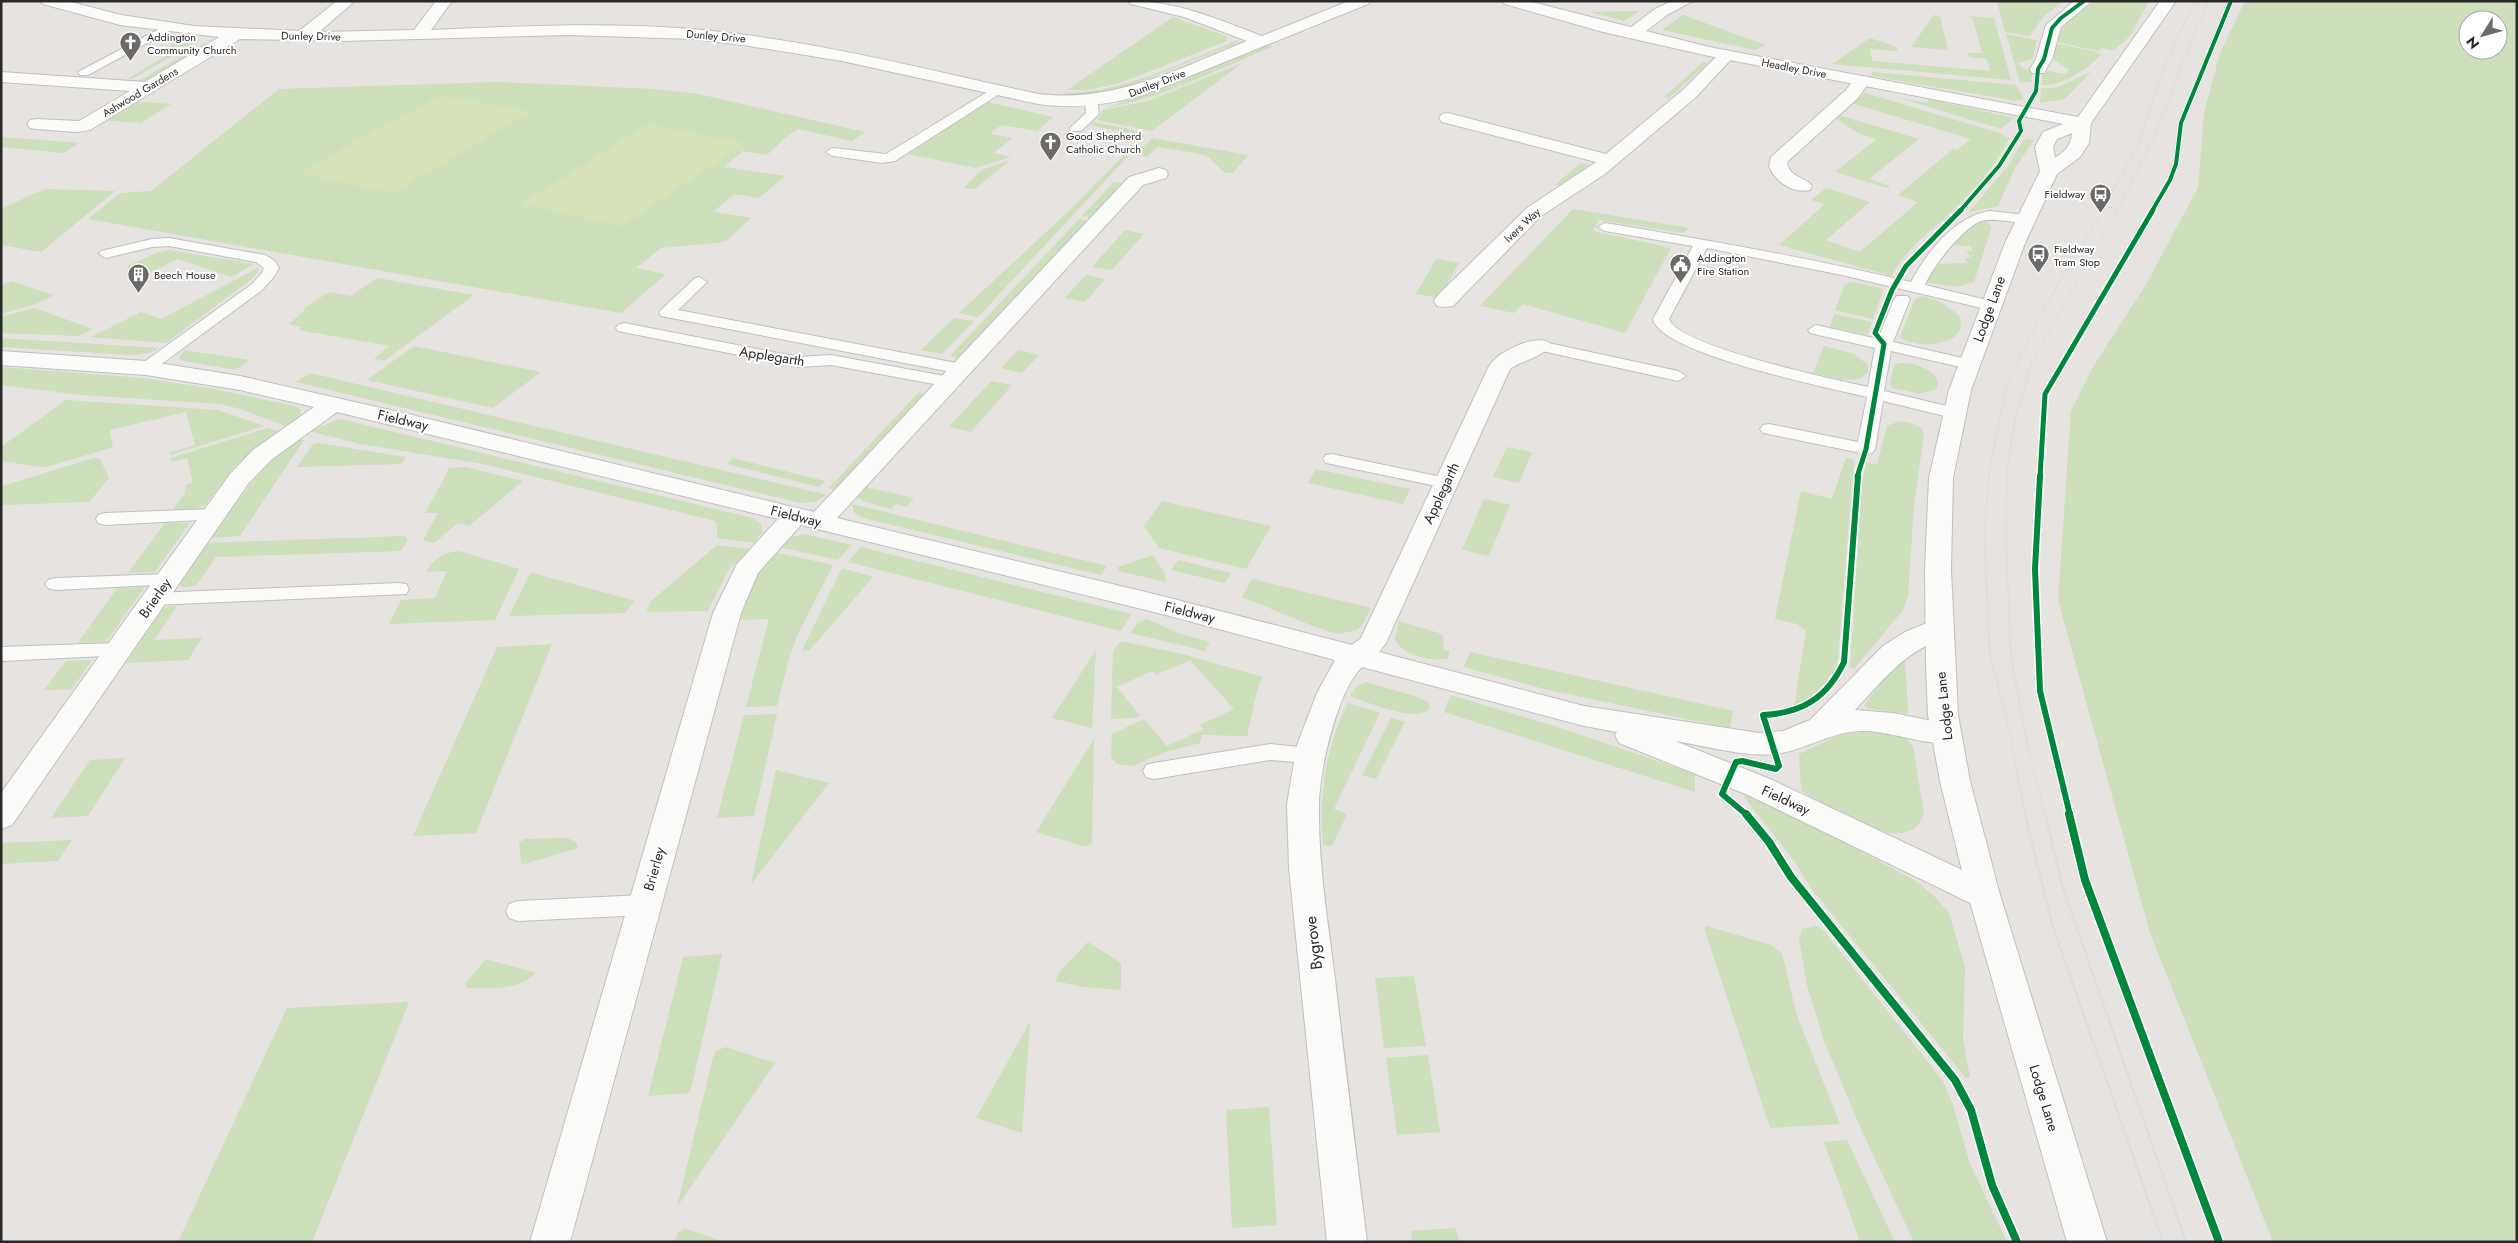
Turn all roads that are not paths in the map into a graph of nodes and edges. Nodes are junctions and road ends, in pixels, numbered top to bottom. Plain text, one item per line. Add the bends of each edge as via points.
1 (48, 1) edge
2 (347, 1) edge
3 (444, 1) edge
4 (1136, 1) edge
5 (1363, 1) edge
6 (1510, 1) edge
7 (1685, 1) edge
8 (2084, 1) edge
9 (2168, 1) edge
10 (169, 27) junction
11 (238, 34) junction
12 (1632, 34) junction
13 (419, 35) junction
14 (302, 37) junction
15 (1261, 41) junction
16 (1727, 55) junction
17 (2038, 69) dead end
18 (84, 72) dead end
19 (1, 77) edge
20 (1862, 81) junction
21 (147, 87) junction
22 (997, 90) junction
23 (1091, 100) junction
24 (1448, 118) dead end
25 (2082, 123) junction
26 (36, 124) dead end
27 (1076, 128) dead end
28 (833, 152) dead end
29 (1608, 160) junction
30 (2049, 171) junction
31 (1159, 174) dead end
32 (1803, 186) dead end
33 (2027, 219) junction
34 (1605, 227) dead end
35 (1702, 242) junction
36 (106, 254) dead end
37 (699, 282) dead end
38 (1917, 287) junction
39 (1902, 299) dead end
40 (1445, 301) dead end
41 (1990, 305) junction
42 (624, 328) dead end
43 (1816, 330) dead end
44 (1884, 344) junction
45 (1539, 346) joint
46 (1, 358) edge
47 (1969, 364) junction
48 (146, 368) junction
49 (956, 376) junction
50 (1678, 376) dead end
51 (1875, 394) junction
52 (334, 404) junction
53 (1953, 412) junction
54 (1769, 429) dead end
55 (1332, 459) dead end
56 (1446, 483) junction
57 (213, 515) junction
58 (105, 519) dead end
59 (807, 519) junction
60 (55, 584) dead end
61 (161, 589) junction
62 (399, 589) dead end
63 (1939, 629) junction
64 (118, 650) junction
65 (1, 654) edge
66 (1357, 655) junction
67 (1584, 716) junction
68 (1820, 728) junction
69 (1946, 734) junction
70 (1310, 755) junction
71 (1154, 771) dead end
72 (1, 817) edge
73 (1984, 895) junction
74 (644, 905) junction
75 (518, 911) dead end
76 (550, 1242) edge
77 (1347, 1242) edge
78 (2087, 1242) edge

1 - 10 street, Dunley Drive via 109,17
2 - 14 street
3 - 13 street
4 - 15 street via 1189,14
5 - 15 street, Dunley Drive
6 - 12 street, Headley Drive
7 - 12 street via 1661,12
8 - 17 street via 2054,25
9 - 25 street, Lodge Lane
10 - 11 street, Dunley Drive
10 - 18 lane
11 - 14 street, Dunley Drive
11 - 21 street, Ashwood Gardens
12 - 16 street, Headley Drive
13 - 14 street, Dunley Drive
13 - 22 street, Dunley Drive via 581,30 717,35 810,49
15 - 23 street, Dunley Drive via 1137,91
16 - 20 street, Headley Drive
16 - 29 street, Ivers Way via 1690,93
19 - 21 street
20 - 25 street, Headley Drive
20 - 32 street via 1852,94 1778,161 1782,173
21 - 26 street, Ashwood Gardens via 84,126
22 - 23 street, Dunley Drive via 1045,100
22 - 28 lane via 890,158
23 - 27 lane via 1093,114
24 - 29 street
25 - 30 street, Lodge Lane via 2080,143 2074,153
25 - 30 street via 2049,136 2044,147
29 - 40 street, Ivers Way via 1589,177 1534,212
30 - 33 street, Lodge Lane
31 - 49 street via 1136,182
33 - 38 lane via 1994,215 1974,218 1940,250 1918,279
33 - 41 street, Lodge Lane
34 - 35 lane
35 - 38 lane
35 - 51 lane via 1660,319 1666,329 1735,360
36 - 48 lane via 169,242 260,258 268,260 271,265 268,276 256,287
37 - 49 lane via 667,313
38 - 41 lane
39 - 44 lane
41 - 47 street, Lodge Lane
42 - 49 lane, Applegarth via 799,362 831,360
43 - 44 lane
44 - 47 lane
44 - 51 lane
45 - 50 lane
45 - 56 street, Applegarth via 1512,357 1500,366
46 - 48 street, Fieldway
47 - 53 street, Lodge Lane
48 - 52 street, Fieldway
49 - 59 street
51 - 53 lane
51 - 54 lane via 1866,449
52 - 57 street, Brierley via 255,461
52 - 59 street, Fieldway
53 - 63 street, Lodge Lane via 1941,478
55 - 56 lane
56 - 66 street, Applegarth via 1372,643
57 - 58 lane
57 - 61 street, Brierley
59 - 66 street, Fieldway
59 - 74 street, Brierley via 746,570 734,594
60 - 61 lane
61 - 62 lane
61 - 64 street, Brierley
63 - 68 street, Fieldway via 1893,653
63 - 69 street, Lodge Lane
64 - 65 lane
64 - 72 street, Brierley
66 - 67 street, Fieldway
66 - 70 street, Bygrove via 1344,668 1331,693
67 - 68 street, Fieldway via 1760,744 1787,743
67 - 73 street, Fieldway via 1759,787
68 - 69 street, Fieldway via 1838,722 1864,720
69 - 73 street, Lodge Lane
70 - 71 lane via 1270,752
70 - 77 street, Bygrove via 1303,804 1305,868
73 - 78 street, Lodge Lane
74 - 75 lane
74 - 76 street, Brierley

